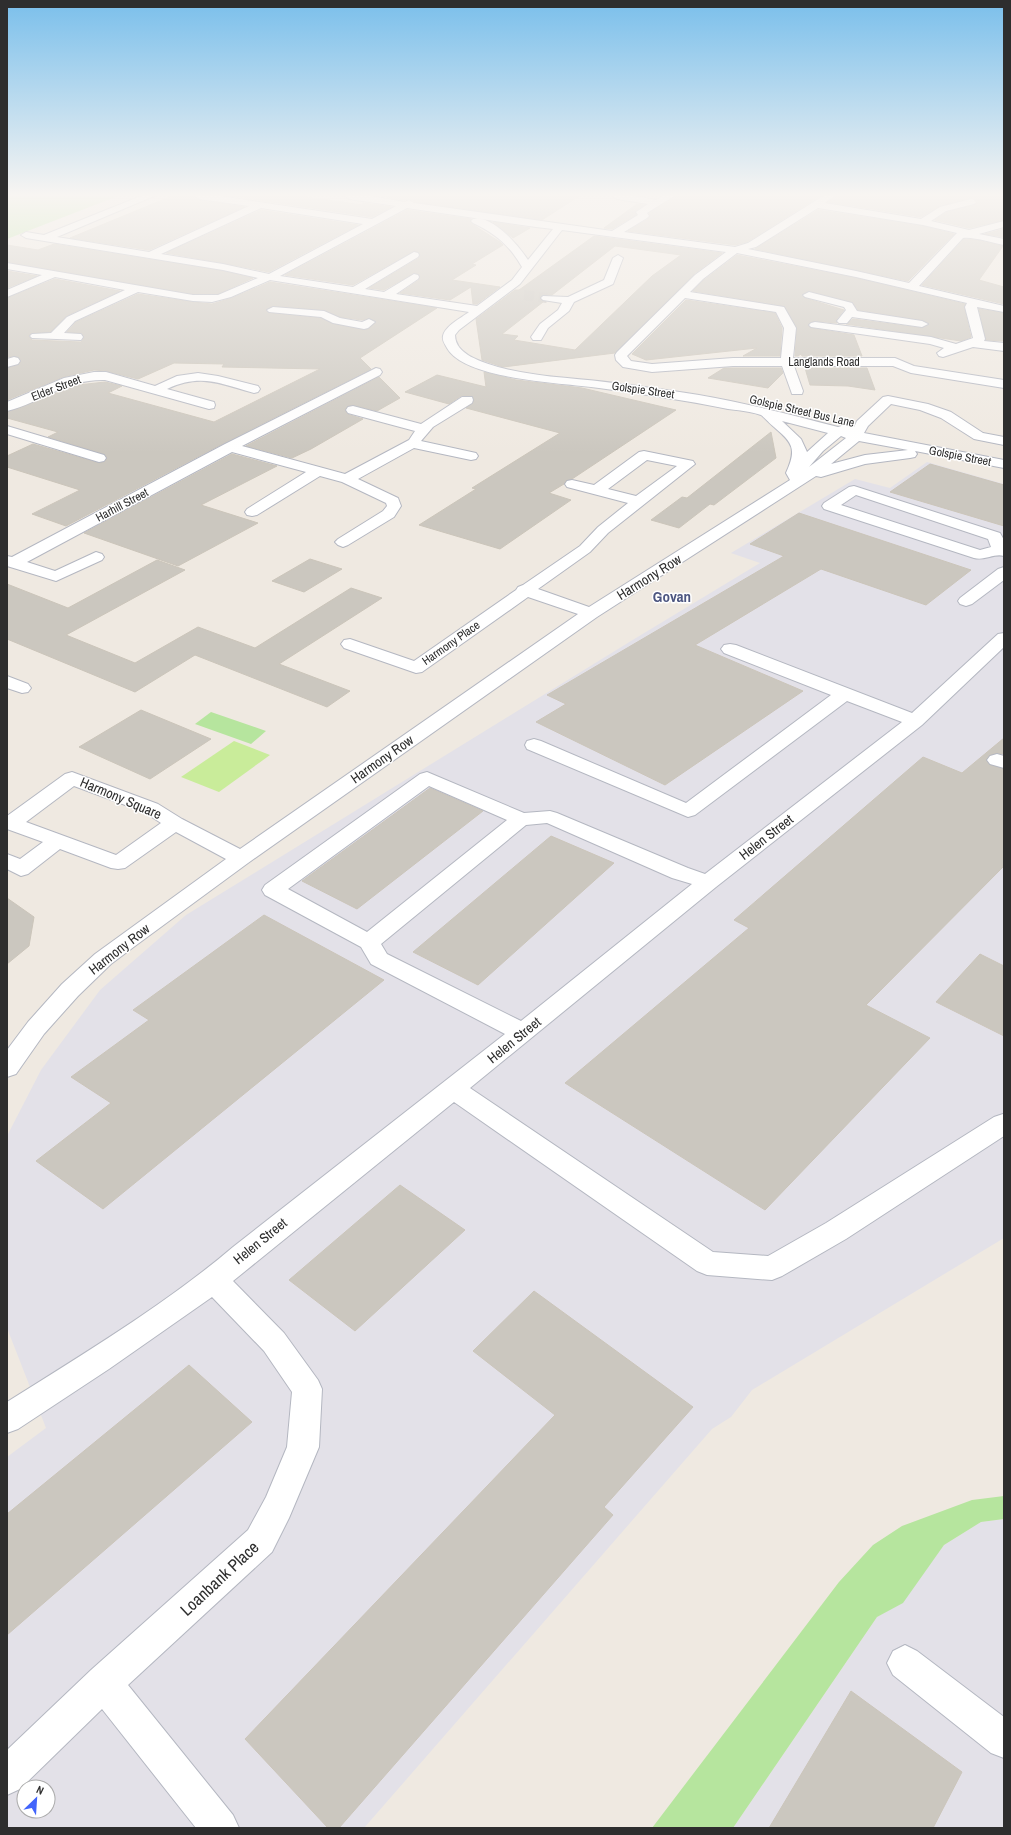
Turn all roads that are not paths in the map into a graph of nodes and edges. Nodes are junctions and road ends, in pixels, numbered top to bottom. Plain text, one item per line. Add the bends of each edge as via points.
1 (36, 282) edge
2 (100, 282) edge
3 (255, 282) edge
4 (295, 282) edge
5 (375, 282) edge
6 (407, 282) edge
7 (516, 282) edge
8 (609, 282) edge
9 (694, 282) edge
10 (892, 282) edge
11 (916, 282) edge
12 (912, 286) junction
13 (138, 288) junction
14 (361, 291) junction
15 (504, 292) junction
16 (7, 294) edge
17 (682, 294) junction
18 (521, 295) tunnel mouth
19 (809, 295) dead end
20 (386, 296) junction
21 (547, 298) tunnel mouth
22 (569, 300) junction
23 (973, 301) junction
24 (1004, 309) edge
25 (272, 310) dead end
26 (479, 310) junction
27 (850, 312) junction
28 (324, 314) junction
29 (370, 322) dead end
30 (922, 324) dead end
31 (814, 325) dead end
32 (838, 329) junction
33 (36, 336) dead end
34 (55, 336) junction
35 (77, 336) dead end
36 (537, 337) dead end
37 (972, 343) junction
38 (1004, 347) edge
39 (956, 348) junction
40 (787, 362) junction
41 (895, 362) junction
42 (376, 372) dead end
43 (360, 381) junction
44 (598, 384) junction
45 (1004, 384) edge
46 (380, 386) dead end
47 (254, 389) dead end
48 (156, 390) junction
49 (797, 391) dead end
50 (467, 400) dead end
51 (209, 405) dead end
52 (7, 407) edge
53 (353, 410) dead end
54 (763, 412) junction
55 (424, 429) junction
56 (7, 430) edge
57 (859, 430) junction
58 (839, 431) junction
59 (1004, 441) edge
60 (412, 443) junction
61 (230, 447) junction
62 (71, 449) junction
63 (943, 452) junction
64 (471, 456) dead end
65 (1004, 456) edge
66 (54, 457) dead end
67 (99, 458) dead end
68 (1004, 464) edge
69 (316, 472) junction
70 (347, 479) junction
71 (572, 484) dead end
72 (787, 487) junction
73 (596, 490) junction
74 (639, 501) junction
75 (900, 505) junction
76 (252, 512) dead end
77 (875, 521) junction
78 (343, 542) dead end
79 (1002, 553) edge
80 (96, 557) dead end
81 (10, 562) edge
82 (1004, 566) edge
83 (1004, 572) edge
84 (524, 590) junction
85 (966, 601) dead end
86 (591, 613) junction
87 (1004, 639) edge
88 (350, 644) dead end
89 (730, 649) dead end
90 (844, 694) junction
91 (915, 721) junction
92 (534, 745) dead end
93 (521, 819) junction
94 (175, 823) junction
95 (57, 842) junction
96 (242, 858) junction
97 (7, 860) edge
98 (708, 882) junction
99 (369, 942) junction
100 (524, 1032) junction
101 (7, 1068) edge
102 (453, 1090) junction
103 (1003, 1124) edge
104 (214, 1280) junction
105 (7, 1420) edge
106 (905, 1663) dead end
107 (104, 1683) junction
108 (1004, 1740) edge
109 (7, 1776) edge
110 (220, 1828) edge

1 - 16 street
2 - 13 street
3 - 13 street via 212,299
4 - 14 street
5 - 14 street
6 - 20 street
7 - 15 street, Golspie Street
8 - 22 street
9 - 17 street
10 - 12 street
11 - 12 street
12 - 23 street
13 - 34 street via 71,319
14 - 20 street
14 - 28 street
15 - 18 street
15 - 26 street, Golspie Street
17 - 40 street via 780,309 790,328
17 - 40 street, Langlands Road via 621,355 622,360 627,364 652,368 733,362
19 - 27 street via 848,305 852,310
20 - 26 street
21 - 22 street
22 - 36 street via 567,308 545,326
23 - 24 street
23 - 37 street via 971,307 979,339
25 - 28 street
26 - 44 street, Golspie Street via 455,328 449,336 455,351 468,360 493,370 521,376
27 - 30 street
27 - 32 street
28 - 29 street via 337,321 364,326
31 - 32 street
32 - 39 street via 931,341
33 - 34 street
34 - 35 street
37 - 38 street
37 - 39 street
39 - 41 street via 927,357
40 - 41 street, Langlands Road
40 - 49 street
41 - 45 street, Langlands Road via 911,369
42 - 43 street, Harhill Street
43 - 46 street
43 - 61 street, Harhill Street
44 - 54 street, Golspie Street via 700,398
44 - 57 street, Golspie Street Bus Lane via 653,383 729,394
47 - 48 street via 203,377 182,378
48 - 51 street, Elder Street
48 - 52 street, Elder Street via 106,376 91,375 80,377
50 - 55 street
53 - 55 street
54 - 58 street, Golspie Street
54 - 72 street via 792,436 799,446 799,456
55 - 60 street
56 - 62 street
57 - 58 street
57 - 59 street, Harmony Row via 888,400 946,415 979,436
57 - 63 street, Golspie Street
57 - 65 street, Golspie Street Bus Lane
57 - 72 street, Harmony Row via 822,465
58 - 72 street, Harmony Row via 810,456
60 - 64 street
60 - 70 street
61 - 69 street
61 - 81 street, Harhill Street
62 - 66 street
62 - 67 street
63 - 68 street, Golspie Street
63 - 72 street, Harmony Row via 877,456 857,460
69 - 70 street
69 - 76 street
70 - 78 street via 393,501 394,506 389,514
71 - 73 street
72 - 86 street, Harmony Row
73 - 74 street
73 - 74 street, Harmony Place via 644,455 688,464
74 - 84 street, Harmony Place via 603,530 585,549
75 - 77 street
75 - 77 street via 854,490 829,506
75 - 79 street via 995,536
77 - 79 street via 980,555
79 - 82 street via 999,562
80 - 81 street, Harhill Street via 56,576
83 - 85 street
84 - 86 street
84 - 88 street, Harmony Place via 416,668
86 - 96 street, Harmony Row
87 - 91 street, Helen Street
89 - 90 street
90 - 91 street
90 - 92 street via 688,811
91 - 98 street, Helen Street
93 - 98 street via 550,817 680,873
93 - 99 street
93 - 99 street via 427,778 273,890
94 - 95 street, Harmony Square via 118,863
94 - 95 street, Harmony Square via 151,808 72,778 11,823
94 - 96 street, Harmony Square
95 - 97 street via 21,869
96 - 101 street, Harmony Row via 103,959 55,1006
98 - 100 street, Helen Street
99 - 100 street via 379,959
100 - 102 street, Helen Street
102 - 103 street via 706,1263 772,1268 836,1231
102 - 104 street, Helen Street via 242,1255
104 - 105 street, Helen Street
104 - 107 street, Loanbank Place via 274,1342 307,1389 303,1447 278,1507 260,1541
106 - 108 street
107 - 109 street, Loanbank Place
107 - 110 street

